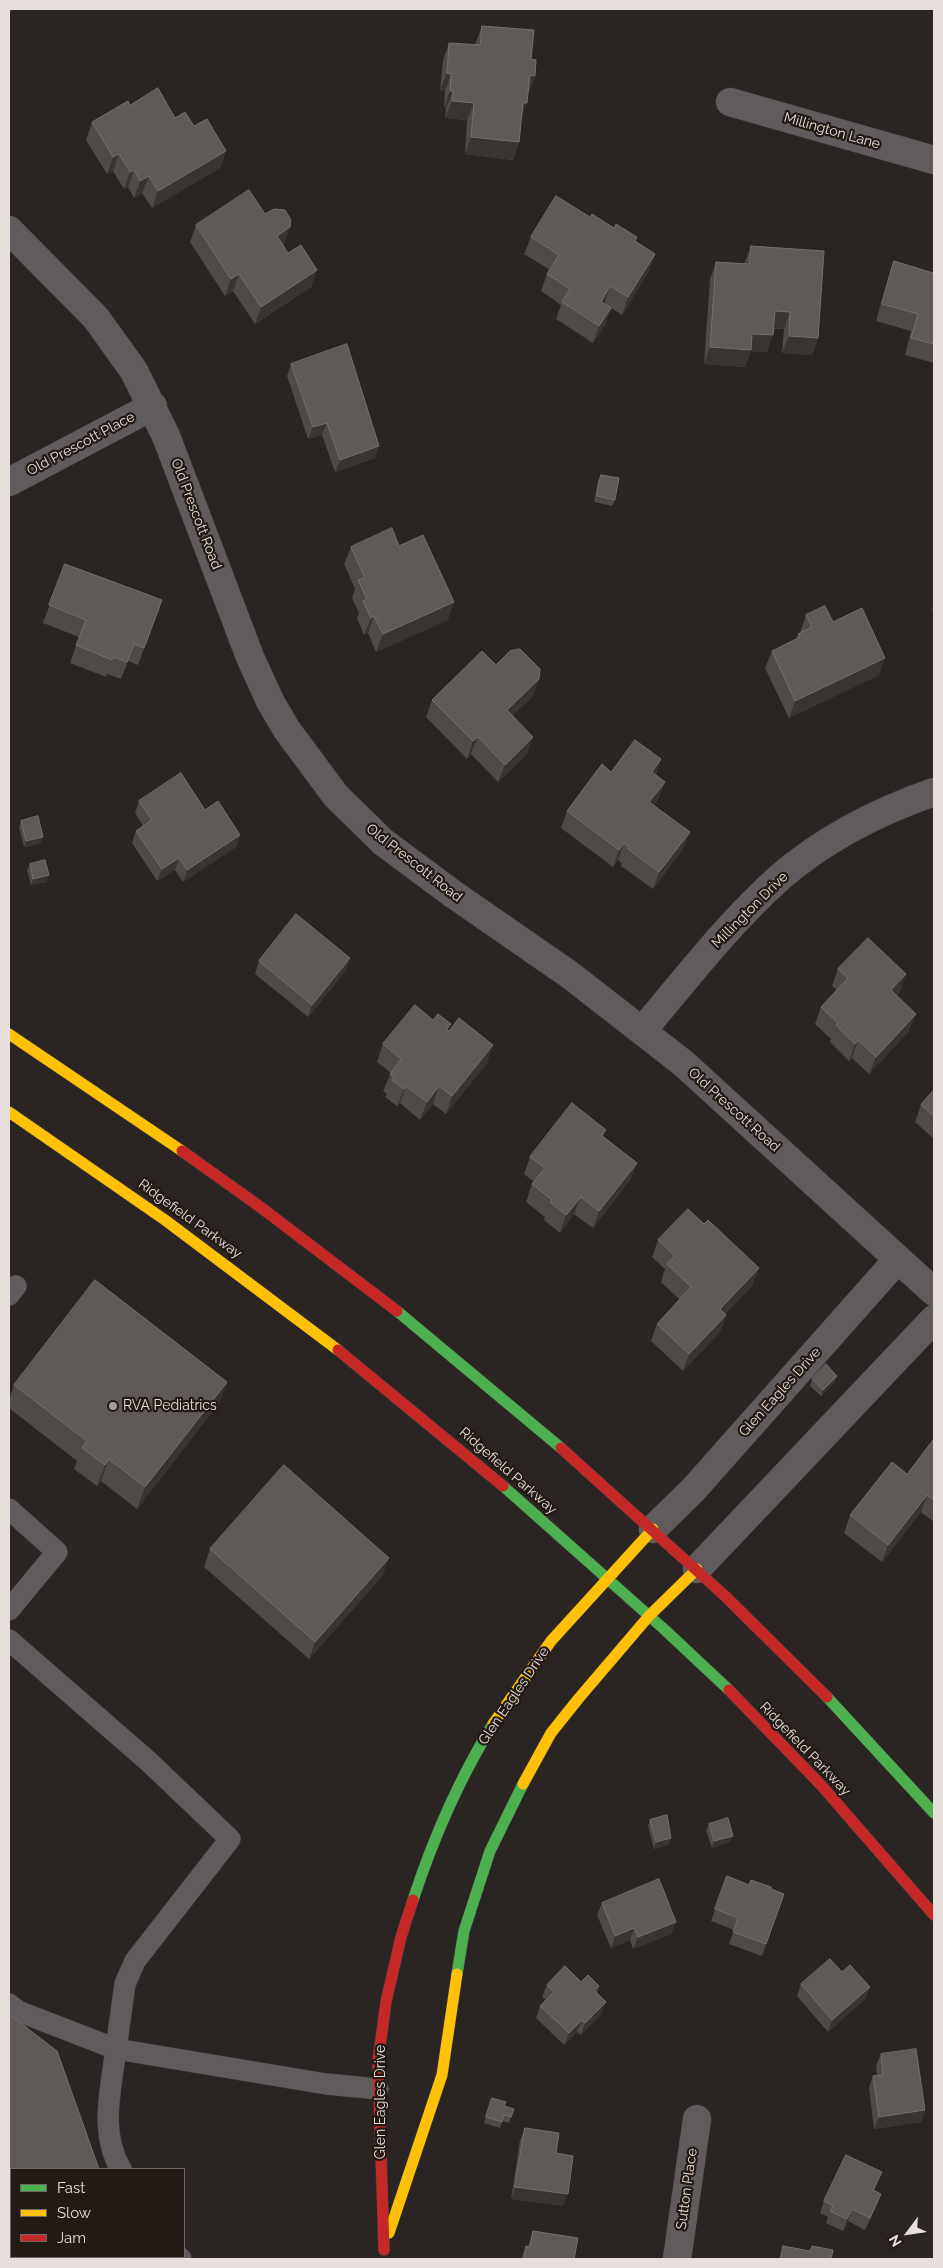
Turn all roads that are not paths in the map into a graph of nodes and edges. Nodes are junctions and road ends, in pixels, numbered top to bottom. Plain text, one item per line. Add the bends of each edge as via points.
1 (730, 102) dead end
2 (934, 160) edge
3 (9, 230) edge
4 (153, 406) junction
5 (9, 482) edge
6 (934, 792) edge
7 (642, 1031) junction
8 (9, 1034) edge
9 (9, 1112) edge
10 (898, 1259) junction
11 (934, 1292) edge
12 (934, 1319) edge
13 (9, 1509) edge
14 (653, 1530) junction
15 (697, 1569) junction
16 (608, 1579) junction
17 (9, 1610) edge
18 (649, 1616) junction
19 (9, 1640) edge
20 (934, 1813) edge
21 (934, 1915) edge
22 (9, 2004) edge
23 (116, 2049) junction
24 (378, 2089) junction
25 (697, 2119) dead end
26 (120, 2168) edge
27 (383, 2254) edge
28 (677, 2259) edge

1 - 2 street, Millington Lane
3 - 4 street, Old Prescott Road via 96,318 134,371
4 - 5 street, Old Prescott Place
4 - 7 street, Old Prescott Road via 250,657 270,700 287,730 336,796 383,842 570,975
6 - 7 street, Millington Drive via 903,803 842,833 780,878 727,929
7 - 10 street, Old Prescott Road via 683,1063
8 - 14 main road via 215,1174 418,1327 596,1477
9 - 16 main road, Ridgefield Parkway via 159,1214 381,1383
10 - 11 street, Old Prescott Road
10 - 14 street, Glen Eagles Drive via 693,1490
12 - 15 street, Glen Eagles Drive
13 - 17 lane via 57,1552
14 - 15 main road
14 - 16 main road, Glen Eagles Drive
15 - 18 main road, Glen Eagles Drive
15 - 20 main road via 798,1668
16 - 18 main road, Ridgefield Parkway
16 - 24 main road, Glen Eagles Drive via 551,1641 504,1706 446,1812 419,1881 386,2002 378,2061
18 - 21 main road, Ridgefield Parkway via 700,1662 787,1751 874,1844
18 - 27 main road, Glen Eagles Drive via 552,1733 516,1796 490,1851 464,1931 442,2075
19 - 23 lane via 148,1761 230,1839 135,1961 125,1984
22 - 23 lane via 18,2011
23 - 24 lane via 326,2084
23 - 26 lane via 107,2124 114,2157
24 - 27 main road, Glen Eagles Drive
25 - 28 street, Sutton Place

